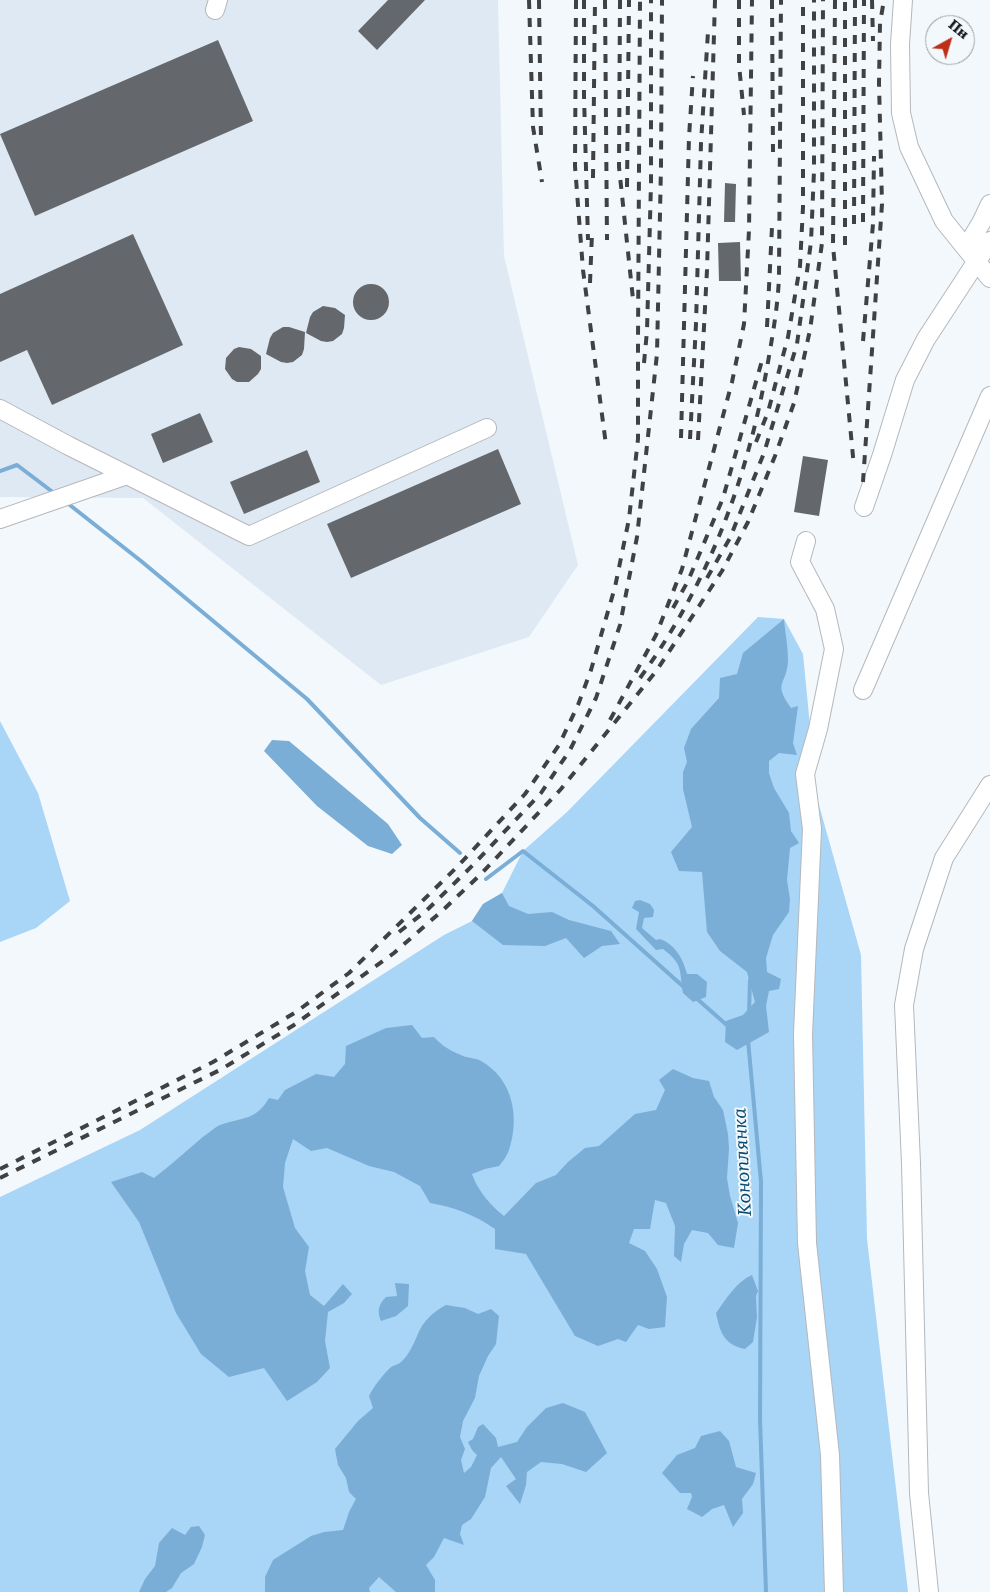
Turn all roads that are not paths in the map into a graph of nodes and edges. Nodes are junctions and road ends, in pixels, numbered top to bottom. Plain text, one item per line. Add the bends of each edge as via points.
1 (903, 0) edge
2 (990, 204) edge
3 (990, 241) edge
4 (966, 248) junction
5 (977, 262) junction
6 (990, 278) edge
7 (990, 396) edge
8 (0, 409) edge
9 (487, 428) dead end
10 (127, 475) junction
11 (864, 507) dead end
12 (0, 519) edge
13 (806, 541) dead end
14 (863, 690) dead end
15 (990, 785) edge
16 (834, 1592) edge
17 (929, 1592) edge

1 - 4 street via 901,113 910,147 944,222
2 - 4 street
3 - 5 street
4 - 5 street
5 - 6 street
5 - 11 street via 926,339 905,380
7 - 14 street
8 - 10 street
9 - 10 street via 249,536
10 - 12 street
13 - 16 street via 800,562 825,609 834,649 805,774 812,830 803,1034 807,1243 830,1455
15 - 17 street via 944,858 914,949 904,1005 919,1492

